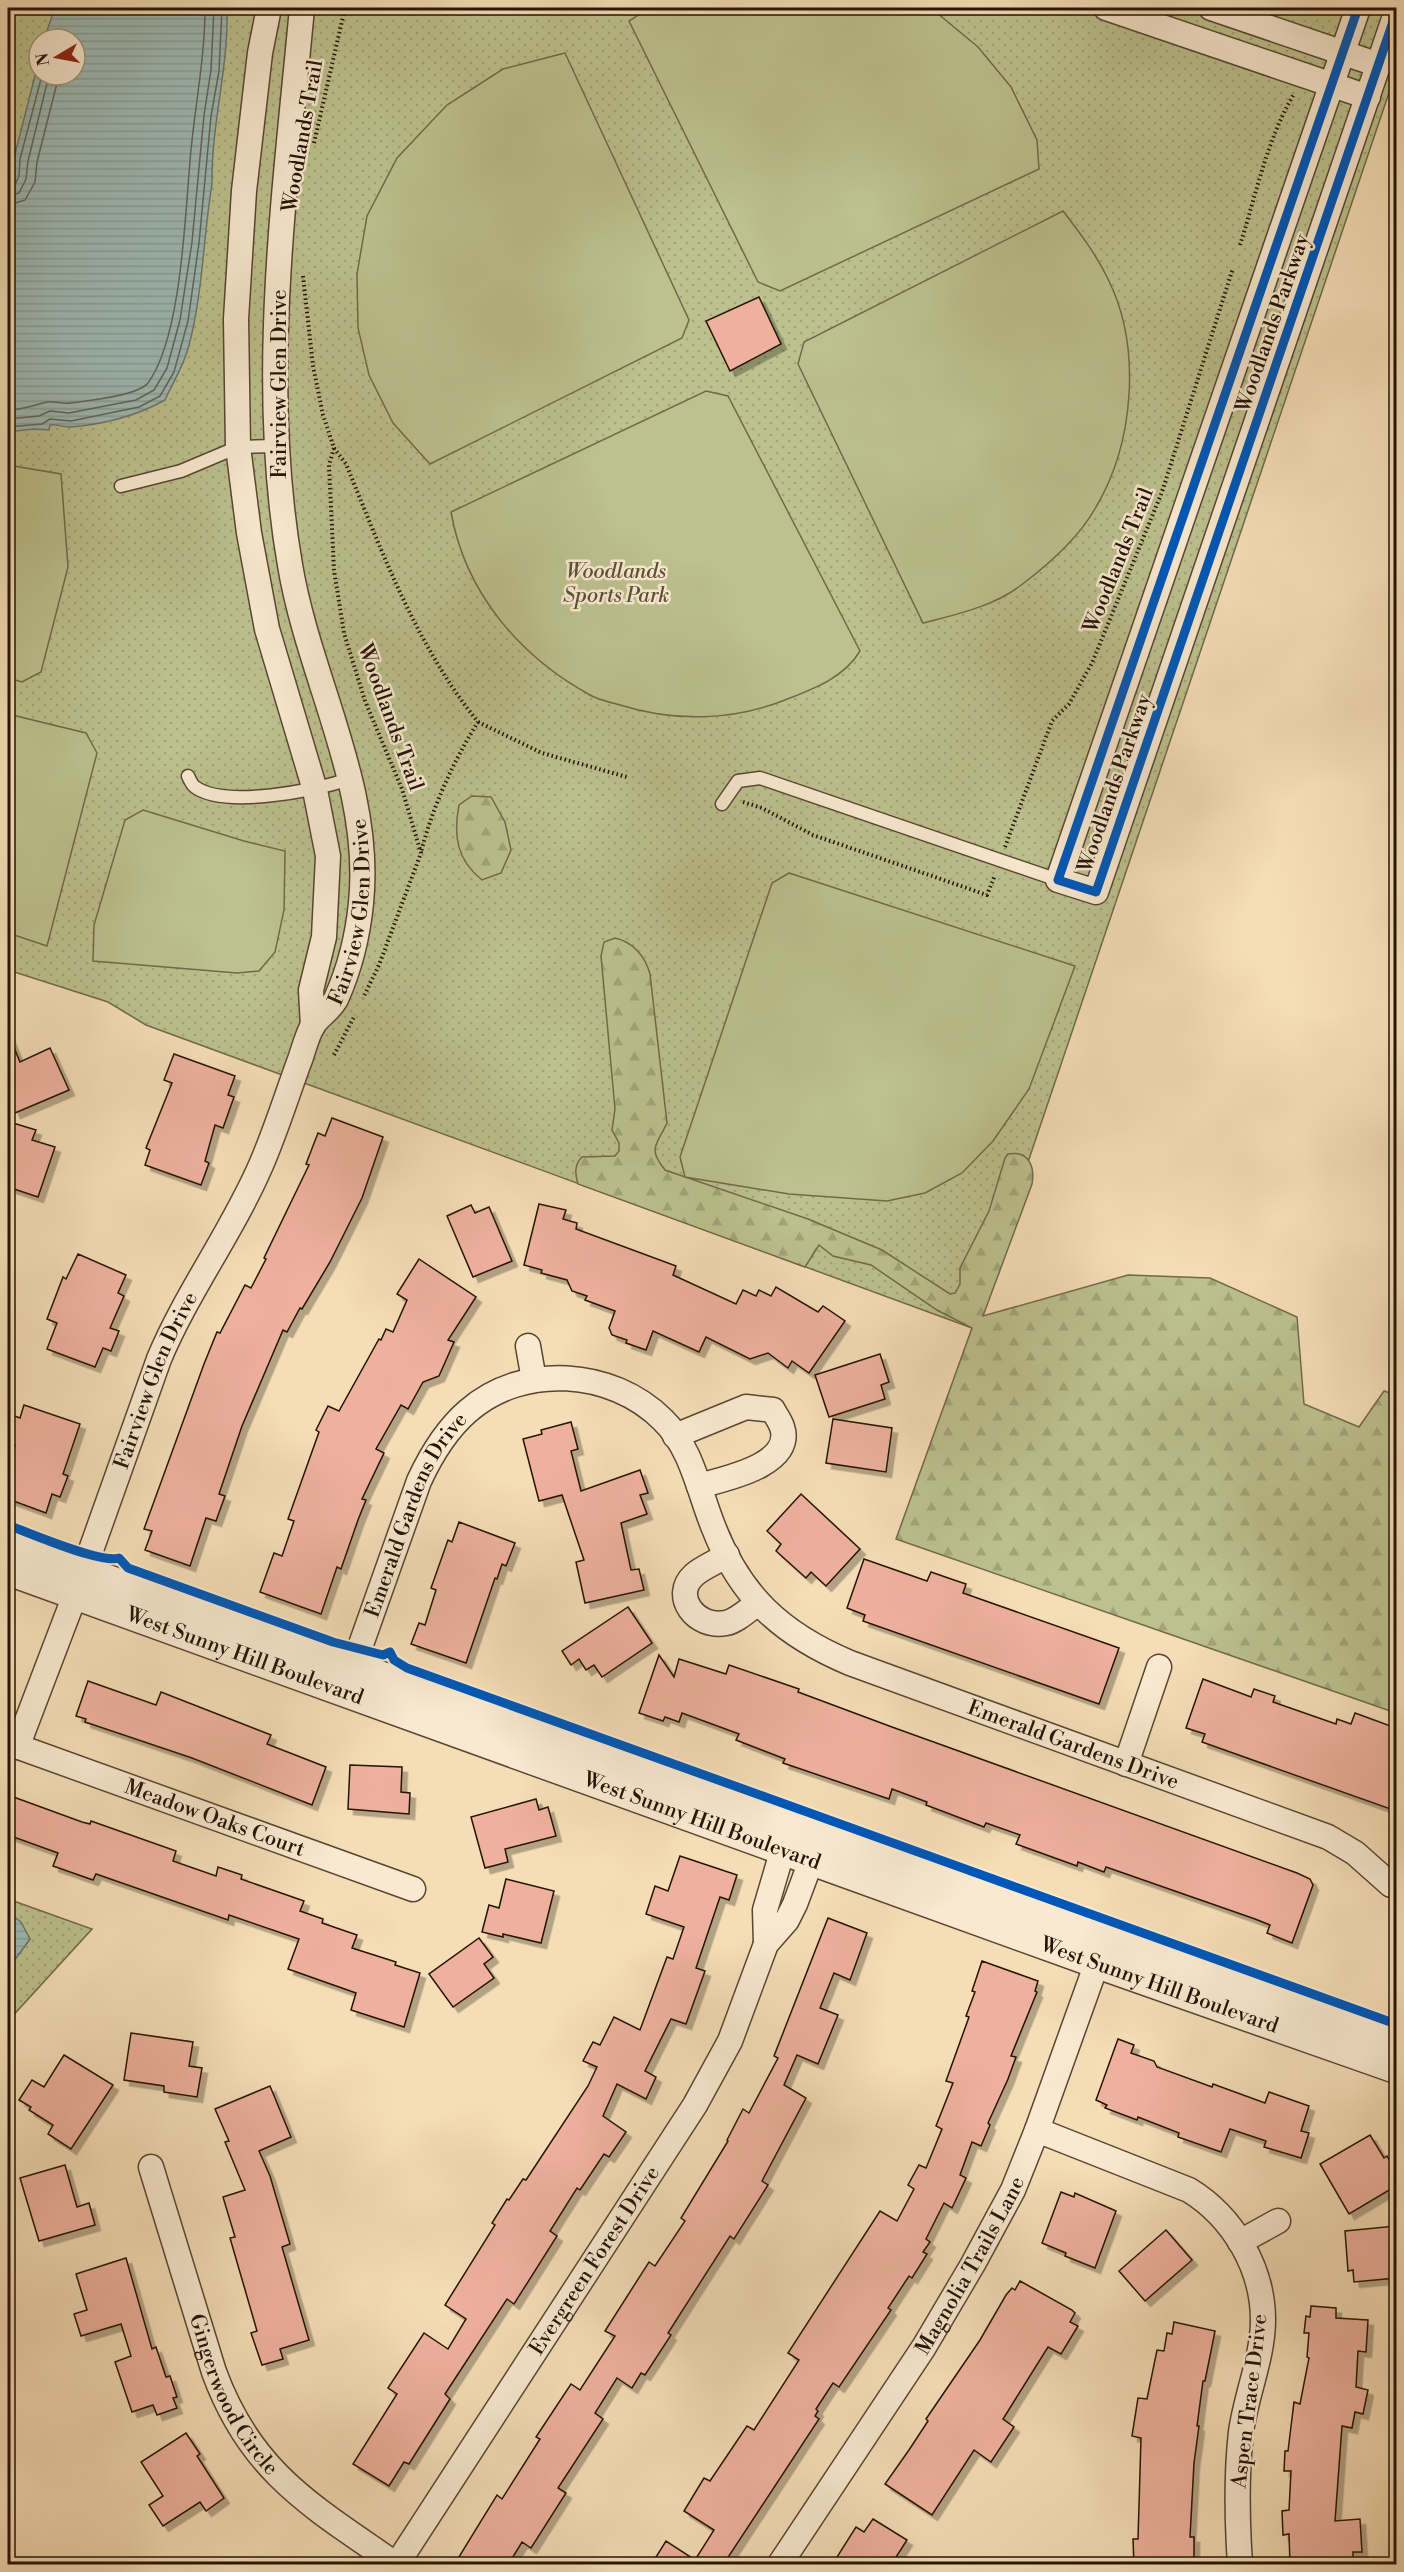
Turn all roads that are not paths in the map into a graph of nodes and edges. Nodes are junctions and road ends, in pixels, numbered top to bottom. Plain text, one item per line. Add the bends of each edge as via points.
1 (270, 8) edge
2 (302, 8) edge
3 (1106, 8) edge
4 (1211, 8) edge
5 (1358, 8) edge
6 (1396, 13) edge
7 (1343, 53) junction
8 (1379, 65) junction
9 (1332, 85) junction
10 (1368, 97) junction
11 (276, 446) junction
12 (238, 447) junction
13 (121, 486) dead end
14 (188, 776) dead end
15 (350, 779) junction
16 (315, 790) junction
17 (722, 804) road end
18 (1058, 880) junction
19 (313, 1026) junction
20 (528, 1346) dead end
21 (534, 1380) junction
22 (675, 1436) junction
23 (699, 1486) junction
24 (8, 1545) edge
25 (727, 1556) junction
26 (8, 1570) edge
27 (79, 1584) junction
28 (758, 1603) junction
29 (1159, 1667) dead end
30 (349, 1680) junction
31 (12, 1745) edge
32 (1126, 1764) junction
33 (786, 1838) junction
34 (816, 1848) junction
35 (1391, 1885) dead end
36 (412, 1889) dead end
37 (766, 1944) junction
38 (1101, 1951) junction
39 (1396, 2043) edge
40 (1396, 2068) edge
41 (1037, 2130) junction
42 (151, 2167) dead end
43 (1278, 2221) dead end
44 (1240, 2242) junction
45 (396, 2565) edge
46 (780, 2565) edge
47 (1240, 2565) edge

1 - 12 street, Fairview Glen Drive via 260,52 244,191 236,319
2 - 11 street, Fairview Glen Drive via 274,335
3 - 9 street
4 - 7 street
5 - 7 street, Woodlands Parkway
6 - 8 street, Woodlands Parkway
7 - 8 street
7 - 9 street, Woodlands Parkway
8 - 10 street, Woodlands Parkway
9 - 10 street
9 - 18 street, Woodlands Parkway
10 - 18 street, Woodlands Parkway via 1096,892
11 - 12 lane
11 - 15 street, Fairview Glen Drive via 290,566 301,619
12 - 13 lane via 181,471
12 - 16 street, Fairview Glen Drive via 267,629
14 - 16 lane via 193,786 210,794 237,796
15 - 16 lane
15 - 19 street, Fairview Glen Drive via 360,823 361,904 352,950 335,1002
16 - 19 street, Fairview Glen Drive via 328,856 324,937 311,990
17 - 18 lane via 738,781 760,778
19 - 27 street, Fairview Glen Drive via 261,1165 174,1324 159,1359
20 - 21 street
21 - 22 street, Emerald Gardens Drive via 569,1378 622,1391 664,1420
21 - 30 street, Emerald Gardens Drive via 505,1389 468,1411 432,1453
22 - 23 street, Emerald Gardens Drive
22 - 23 street via 746,1407 773,1410 783,1428 782,1445 768,1460 753,1470
23 - 25 street, Emerald Gardens Drive
24 - 27 street, West Sunny Hill Boulevard
25 - 28 street, Emerald Gardens Drive via 744,1588
25 - 28 street via 694,1575 686,1590 688,1607 699,1620 711,1625 729,1623
26 - 27 street, West Sunny Hill Boulevard
27 - 30 street, West Sunny Hill Boulevard
27 - 31 street, Fairview Glen Drive
28 - 32 street, Emerald Gardens Drive via 783,1626 829,1654
29 - 32 street
30 - 33 street, West Sunny Hill Boulevard
31 - 36 street, Meadow Oaks Court
32 - 35 street, Emerald Gardens Drive via 1328,1837 1355,1853
33 - 34 street, West Sunny Hill Boulevard
33 - 37 street, Evergreen Forest Drive via 765,1910
34 - 37 street, Evergreen Forest Drive via 787,1920
34 - 38 street, West Sunny Hill Boulevard
37 - 45 street, Evergreen Forest Drive via 730,2041 674,2141
38 - 39 street, West Sunny Hill Boulevard
38 - 40 street, West Sunny Hill Boulevard
38 - 41 street, Magnolia Trails Lane
41 - 44 street, Aspen Trace Drive via 1189,2190 1225,2219
41 - 46 street, Magnolia Trails Lane via 1013,2190 924,2347
42 - 45 street, Gingerwood Circle via 214,2372 239,2427 271,2470 294,2492
43 - 44 street
44 - 47 street, Aspen Trace Drive via 1257,2280 1263,2320 1242,2430 1237,2490

